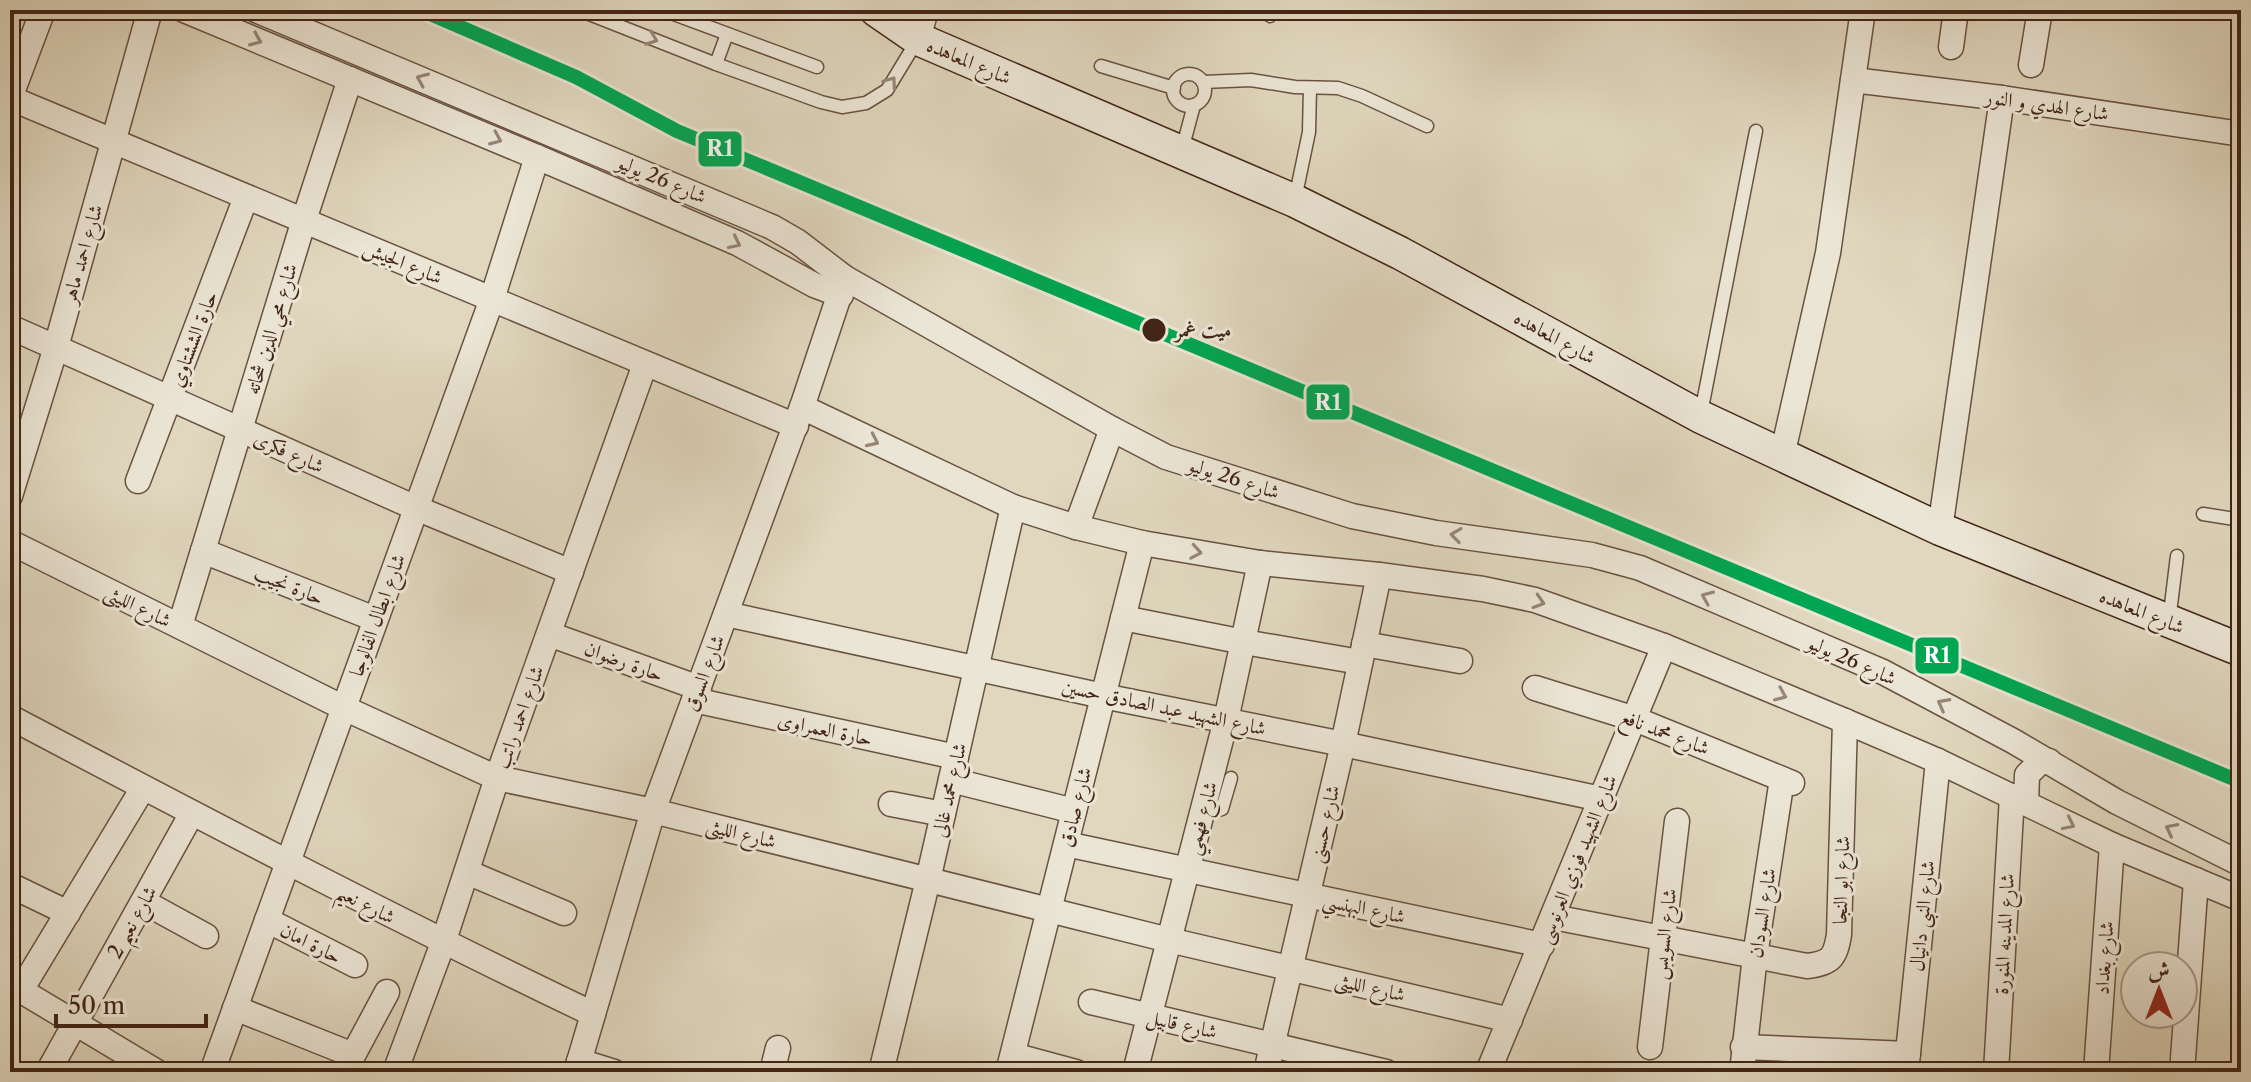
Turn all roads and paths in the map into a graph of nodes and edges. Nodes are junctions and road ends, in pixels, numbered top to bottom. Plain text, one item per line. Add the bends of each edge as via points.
1 (43, 10) edge
2 (150, 10) edge
3 (184, 10) edge
4 (256, 10) edge
5 (328, 10) edge
6 (335, 10) edge
7 (579, 10) edge
8 (663, 10) edge
9 (876, 10) edge
10 (1863, 10) edge
11 (1956, 10) edge
12 (2040, 10) edge
13 (922, 24) edge
14 (727, 34) junction
15 (1951, 47) dead end
16 (716, 64) junction
17 (2031, 65) dead end
18 (1101, 66) dead end
19 (817, 67) dead end
20 (350, 79) junction
21 (1853, 80) junction
22 (1203, 82) junction
23 (1174, 88) junction
24 (1310, 88) junction
25 (10, 98) edge
26 (2002, 98) junction
27 (1194, 105) junction
28 (1427, 126) dead end
29 (1756, 131) dead end
30 (2241, 134) edge
31 (114, 141) junction
32 (1182, 154) junction
33 (537, 157) junction
34 (246, 197) junction
35 (1295, 201) junction
36 (304, 220) junction
37 (843, 286) junction
38 (492, 299) junction
39 (10, 327) edge
40 (56, 347) junction
41 (645, 364) junction
42 (170, 399) junction
43 (799, 417) junction
44 (1701, 417) junction
45 (1112, 429) junction
46 (240, 430) junction
47 (1782, 456) junction
48 (138, 481) dead end
49 (10, 496) edge
50 (1013, 507) junction
51 (416, 508) junction
52 (2203, 514) dead end
53 (2241, 520) edge
54 (1076, 527) junction
55 (1940, 529) junction
56 (10, 542) edge
57 (1142, 543) junction
58 (203, 551) junction
59 (2177, 556) dead end
60 (1260, 563) junction
61 (571, 572) junction
62 (1379, 575) junction
63 (726, 614) junction
64 (1123, 618) junction
65 (375, 619) junction
66 (2169, 622) junction
67 (180, 626) junction
68 (549, 634) junction
69 (1244, 642) junction
70 (1664, 646) junction
71 (2241, 650) edge
72 (1362, 653) junction
73 (1460, 661) dead end
74 (977, 667) junction
75 (1535, 688) dead end
76 (696, 694) junction
77 (1103, 696) junction
78 (344, 708) junction
79 (10, 717) edge
80 (1635, 719) junction
81 (1226, 720) junction
82 (1845, 721) junction
83 (1343, 744) junction
84 (1938, 761) junction
85 (2049, 761) junction
86 (954, 769) junction
87 (497, 778) junction
88 (1231, 778) dead end
89 (1787, 781) joint
90 (143, 788) junction
91 (1601, 799) junction
92 (2019, 800) junction
93 (891, 804) dead end
94 (1203, 808) junction
95 (653, 811) junction
96 (1074, 811) junction
97 (192, 813) junction
98 (943, 814) junction
99 (1677, 821) dead end
100 (1066, 844) junction
101 (2112, 845) junction
102 (287, 864) junction
103 (2241, 864) edge
104 (1187, 871) junction
105 (467, 872) junction
106 (928, 880) junction
107 (2196, 880) junction
108 (10, 885) edge
109 (1307, 896) junction
110 (2241, 899) edge
111 (144, 902) junction
112 (1049, 909) junction
113 (68, 913) junction
114 (564, 913) dead end
115 (1553, 917) junction
116 (267, 920) junction
117 (206, 936) dead end
118 (1663, 938) junction
119 (1169, 940) junction
120 (443, 943) junction
121 (1542, 945) junction
122 (1755, 956) junction
123 (355, 965) dead end
124 (1289, 969) junction
125 (15, 987) edge
126 (387, 992) dead end
127 (1091, 1002) dead end
128 (235, 1008) junction
129 (593, 1014) junction
130 (1150, 1016) junction
131 (1510, 1020) junction
132 (77, 1023) junction
133 (1272, 1045) junction
134 (1650, 1047) dead end
135 (1743, 1047) junction
136 (778, 1048) dead end
137 (1010, 1063) edge
138 (1907, 1063) edge
139 (348, 1064) edge
140 (577, 1066) edge
141 (48, 1072) edge
142 (157, 1072) edge
143 (212, 1072) edge
144 (395, 1072) edge
145 (614, 1072) edge
146 (772, 1072) edge
147 (881, 1072) edge
148 (1076, 1072) edge
149 (1135, 1072) edge
150 (1266, 1072) edge
151 (1386, 1072) edge
152 (1488, 1072) edge
153 (1742, 1072) edge
154 (1996, 1072) edge
155 (2096, 1072) edge
156 (2182, 1072) edge

1 - 25 street
2 - 31 street, شارع احمد ماهر
3 -> 20 street, شارع 26 يوليو
37 -> 4 street, شارع 26 يوليو via 798,242 745,214
5 - 6 path
7 -> 16 lane
8 - 14 lane
9 - 13 main road, شارع المعاهده
10 - 21 street
11 - 15 street
12 - 17 street
16 -> 13 lane via 832,105 853,106 887,90
13 - 32 main road, شارع المعاهده
14 - 16 lane
14 - 19 lane
18 - 23 lane
20 -> 33 street, شارع 26 يوليو
20 - 36 street, شارع محي الدين شحاته
21 - 26 street, شارع الهدي و النور
21 - 47 street via 1828,253
22 - 23 lane via 1187,75
22 - 24 lane via 1251,80
22 - 27 lane via 1204,96
23 - 27 lane via 1182,104
24 - 28 lane via 1350,91
24 - 35 lane via 1309,132
25 - 31 street, شارع الجيش
26 - 30 street, شارع الهدي و النور
26 - 55 street
27 - 32 lane
29 - 44 lane
31 - 34 street, شارع الجيش
31 - 40 street, شارع احمد ماهر
32 - 35 main road, شارع المعاهده
33 -> 37 street, شارع 26 يوليو via 737,243 814,285
33 - 38 street, شارع ابطال الفالوجا
34 - 36 street, شارع الجيش
34 - 42 street, حارة الششتاوي
35 - 44 main road, شارع المعاهده
36 - 38 street, شارع الجيش
36 - 46 street, شارع محي الدين شحاته
37 - 43 street, شارع السوق
37 - 45 street, شارع 26 يوليو
38 - 41 street, شارع الجيش
38 - 51 street, شارع ابطال الفالوجا
39 - 40 street, شارع فكرى
40 - 42 street, شارع فكرى
40 - 49 street, شارع احمد ماهر
41 - 43 street, شارع الجيش
41 - 61 street, شارع احمد راتب
42 - 46 street, شارع فكرى
42 - 48 street, حارة الششتاوي
43 -> 50 street
43 - 63 street, شارع السوق
44 - 47 main road, شارع المعاهده
45 - 54 street
85 -> 45 street, شارع 26 يوليو via 1883,672 1640,568 1592,555 1352,516 1166,457
46 - 51 street, شارع فكرى
46 - 58 street, شارع محي الدين شحاته
47 - 55 main road, شارع المعاهده
50 - 54 street
50 - 74 street, شارع محمد غالى
51 - 61 street, شارع فكرى
51 - 65 street, شارع ابطال الفالوجا
52 - 53 lane
54 - 57 street
55 - 66 main road, شارع المعاهده
56 - 67 street, شارع الليثى
57 -> 60 street
57 - 64 street, شارع صادق
58 - 65 street, حارة نجيب
58 - 67 street, شارع محي الدين شحاته
59 - 66 lane
60 - 62 street
60 - 69 street, شارع فهمي
61 - 68 street, شارع احمد راتب
62 -> 70 street via 1535,600
62 - 72 street, شارع حسنى
63 - 74 street, شارع الشهيد عبد الصادق حسين
63 - 76 street, شارع السوق
64 - 69 street
64 - 77 street, شارع صادق
65 - 78 street, شارع ابطال الفالوجا
66 - 71 main road, شارع المعاهده
67 - 78 street, شارع الليثى
68 - 76 street, حارة رضوان
68 - 87 street, شارع احمد راتب
69 - 72 street
69 - 81 street, شارع فهمي
70 - 80 street, شارع الشهيد فوزي العرنوسى
70 -> 82 street
72 - 73 street
72 - 83 street, شارع حسنى
74 - 77 street, شارع الشهيد عبد الصادق حسين
74 - 86 street, شارع محمد غالى
75 - 80 street, شارع محمد نافع
76 - 86 street, حارة العمراوى
76 - 95 street, شارع السوق
77 - 81 street, شارع الشهيد عبد الصادق حسين
77 - 96 street, شارع صادق
78 - 87 street, شارع الليثى
78 - 102 street, شارع ابطال الفالوجا
79 - 90 street, شارع نعيم
80 - 89 street, شارع محمد نافع
80 - 91 street, شارع الشهيد فوزي العرنوسى
81 - 83 street, شارع الشهيد عبد الصادق حسين
81 - 94 street, شارع فهمي
82 - 84 street
82 - 122 street, شارع ابو النجا via 1836,952 1822,965 1807,966
83 - 91 street, شارع الشهيد عبد الصادق حسين
83 - 109 street, شارع حسنى
84 - 92 street
84 - 138 street, شارع النبى دانيال
85 - 92 street, شارع المدينه المنورة via 2027,775
103 -> 85 street, شارع 26 يوليو
86 - 96 street, حارة العمراوى
86 - 98 street, شارع محمد غالى
87 - 95 street, شارع الليثى
87 - 105 street, شارع احمد راتب
88 - 94 lane via 1222,809
89 - 122 street, شارع السودان
90 - 97 street, شارع نعيم
90 - 113 street
91 - 115 street, شارع الشهيد فوزي العرنوسى
92 -> 101 street
92 - 154 street, شارع المدينه المنورة
93 - 98 street
94 - 104 street, شارع فهمي
95 - 106 street, شارع الليثى
95 - 129 street, شارع السوق
96 - 100 street, شارع صادق
97 - 102 street, شارع نعيم
97 - 111 street, شارع نعيم 2
98 - 106 street, شارع محمد غالى
99 - 118 street, شارع السويس
100 - 104 street, شارع البهنسي
100 - 112 street, شارع صادق
101 - 107 street
101 - 155 street, شارع بغداد
102 - 116 street, شارع ابطال الفالوجا
102 - 120 street, شارع نعيم
104 - 109 street, شارع البهنسي
104 - 119 street, شارع فهمي
105 - 114 street
105 - 120 street, شارع احمد راتب
106 - 112 street, شارع الليثى
106 - 147 street, شارع محمد غالى
107 - 110 street
107 - 156 street
108 - 113 street
109 - 121 street, شارع البهنسي
109 - 124 street, شارع حسنى
111 - 117 street
111 - 132 street, شارع نعيم 2
112 - 119 street, شارع الليثى
112 - 137 street, شارع صادق
113 - 125 street
115 - 118 street
115 - 121 street, شارع الشهيد فوزي العرنوسى
116 - 123 street, حارة امان
116 - 128 street, شارع ابطال الفالوجا
118 - 122 street
118 - 134 street, شارع السويس
119 - 124 street, شارع الليثى
119 - 130 street, شارع فهمي
120 - 129 street, شارع نعيم
120 - 144 street, شارع احمد راتب
121 - 131 street, شارع الشهيد فوزي العرنوسى
122 - 135 street, شارع السودان
124 - 131 street, شارع الليثى
124 - 133 street, شارع حسنى
125 - 132 street
126 - 139 street
127 - 130 street, شارع قابيل
128 - 139 street
128 - 143 street, شارع ابطال الفالوجا
129 - 140 street, شارع السوق
130 - 133 street, شارع قابيل
130 - 149 street, شارع فهمي
131 - 152 street, شارع الشهيد فوزي العرنوسى
132 - 141 street, شارع نعيم 2
132 - 142 street
133 - 150 street, شارع حسنى
133 - 151 street, شارع قابيل
135 - 138 street
135 - 153 street, شارع السودان
136 - 146 street
137 - 148 street
140 - 145 street

